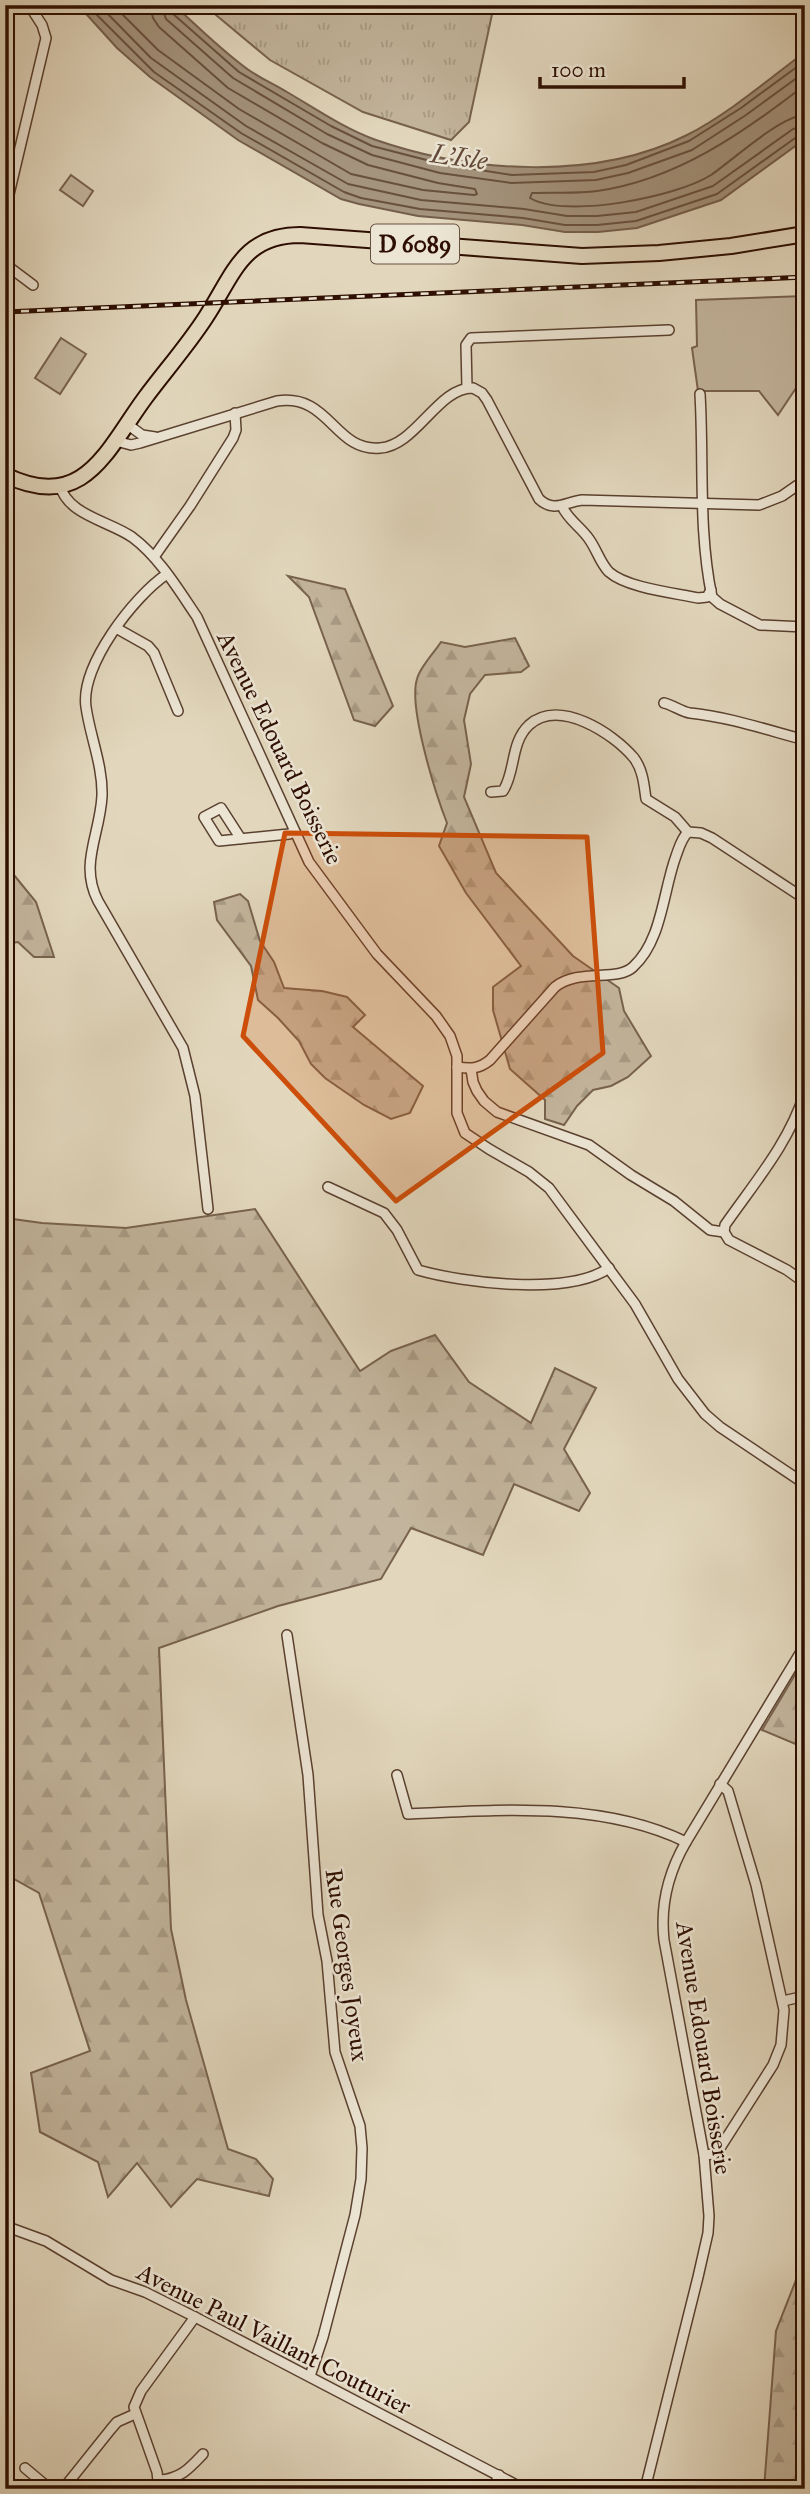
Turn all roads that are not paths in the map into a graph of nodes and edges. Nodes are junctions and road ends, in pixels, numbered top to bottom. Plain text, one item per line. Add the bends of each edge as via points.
1 (29, 5) edge
2 (5, 211) edge
3 (805, 234) edge
4 (5, 264) edge
5 (33, 285) dead end
6 (669, 330) dead end
7 (467, 388) junction
8 (700, 394) dead end
9 (235, 413) junction
10 (127, 424) junction
11 (161, 437) junction
12 (116, 441) junction
13 (5, 475) edge
14 (805, 480) edge
15 (60, 485) junction
16 (702, 505) junction
17 (562, 506) junction
18 (154, 557) junction
19 (167, 574) junction
20 (711, 590) junction
21 (805, 627) edge
22 (116, 628) junction
23 (664, 703) dead end
24 (178, 711) dead end
25 (805, 740) edge
26 (491, 792) dead end
27 (295, 832) junction
28 (688, 832) junction
29 (241, 839) dead end
30 (805, 899) edge
31 (805, 930) edge
32 (801, 940) dead end
33 (457, 1067) junction
34 (471, 1069) junction
35 (805, 1092) edge
36 (328, 1186) dead end
37 (208, 1209) dead end
38 (724, 1232) junction
39 (609, 1268) junction
40 (805, 1283) edge
41 (805, 1485) edge
42 (287, 1635) dead end
43 (805, 1645) edge
44 (397, 1774) dead end
45 (720, 1784) junction
46 (686, 1842) junction
47 (805, 1996) edge
48 (783, 2001) junction
49 (704, 2155) junction
50 (5, 2226) edge
51 (195, 2317) junction
52 (310, 2376) junction
53 (135, 2414) junction
54 (203, 2454) dead end
55 (25, 2468) dead end
56 (499, 2475) junction
57 (159, 2485) edge
58 (50, 2489) edge
59 (63, 2489) edge
60 (493, 2489) edge
61 (524, 2489) edge
62 (645, 2489) edge

1 - 2 street via 46,38
3 - 10 main road, D 6089 via 731,246 582,256 284,235 245,255 206,318
4 - 5 street
6 - 7 street via 471,338 466,345
7 - 9 street via 384,448 352,442 315,408 296,400
7 - 17 street via 482,393 539,499 548,506
8 - 16 street
9 - 11 street
9 - 18 street via 233,438
10 - 11 street via 142,435
10 - 12 main road, D 6089
11 - 12 street via 131,444
12 - 15 main road, D 6089 via 93,469
13 - 15 main road, D 6089 via 30,486
14 - 16 street via 766,504
15 - 18 street, Avenue Edouard Boisserie via 68,502 132,537
16 - 17 street via 582,500
16 - 20 street
17 - 20 street via 613,575 698,598
18 - 19 street, Avenue Edouard Boisserie
19 - 22 street via 149,586
19 - 27 street, Avenue Edouard Boisserie via 197,617
20 - 21 street via 720,604 760,625
22 - 24 street via 154,653
22 - 37 street via 86,683 102,787 90,882 183,1048 195,1096
23 - 25 street via 687,713 713,715
26 - 28 street via 507,786 514,753 528,726 548,715 564,715 587,723 634,759 646,799 675,817
27 - 29 street
27 - 33 street, Avenue Edouard Boisserie via 309,862 377,954 445,1027
28 - 30 street via 712,838
28 - 34 street via 670,873 651,941 637,962 624,972 561,982 490,1060
31 - 32 street
33 - 34 street
33 - 39 street, Avenue Edouard Boisserie via 457,1113 466,1133 549,1188
34 - 38 street via 477,1091 497,1112 589,1145 710,1230
35 - 38 street via 780,1149
36 - 39 street via 384,1213 418,1270 483,1283 569,1282
38 - 40 street via 729,1240
39 - 41 street, Avenue Edouard Boisserie via 694,1403 720,1427
42 - 52 street, Rue Georges Joyeux via 308,1775 318,1914 335,2052 360,2126 362,2148 355,2215
43 - 45 street, Avenue Edouard Boisserie
44 - 46 street via 408,1814 567,1813 643,1825
45 - 46 street, Avenue Edouard Boisserie
45 - 48 street via 728,1791 743,1840
46 - 49 street, Avenue Edouard Boisserie via 668,1880 663,1930
47 - 48 street
48 - 49 street via 780,2045 773,2064 720,2148
49 - 62 street, Avenue Edouard Boisserie via 708,2233
50 - 51 street, Avenue Paul Vaillant Couturier via 46,2241 111,2280
51 - 52 street, Avenue Paul Vaillant Couturier
51 - 53 street via 141,2391
52 - 56 street, Avenue Paul Vaillant Couturier
53 - 57 street
53 - 59 street via 111,2429
54 - 57 street via 181,2475
55 - 58 street
56 - 60 street
56 - 61 street, Avenue Paul Vaillant Couturier

